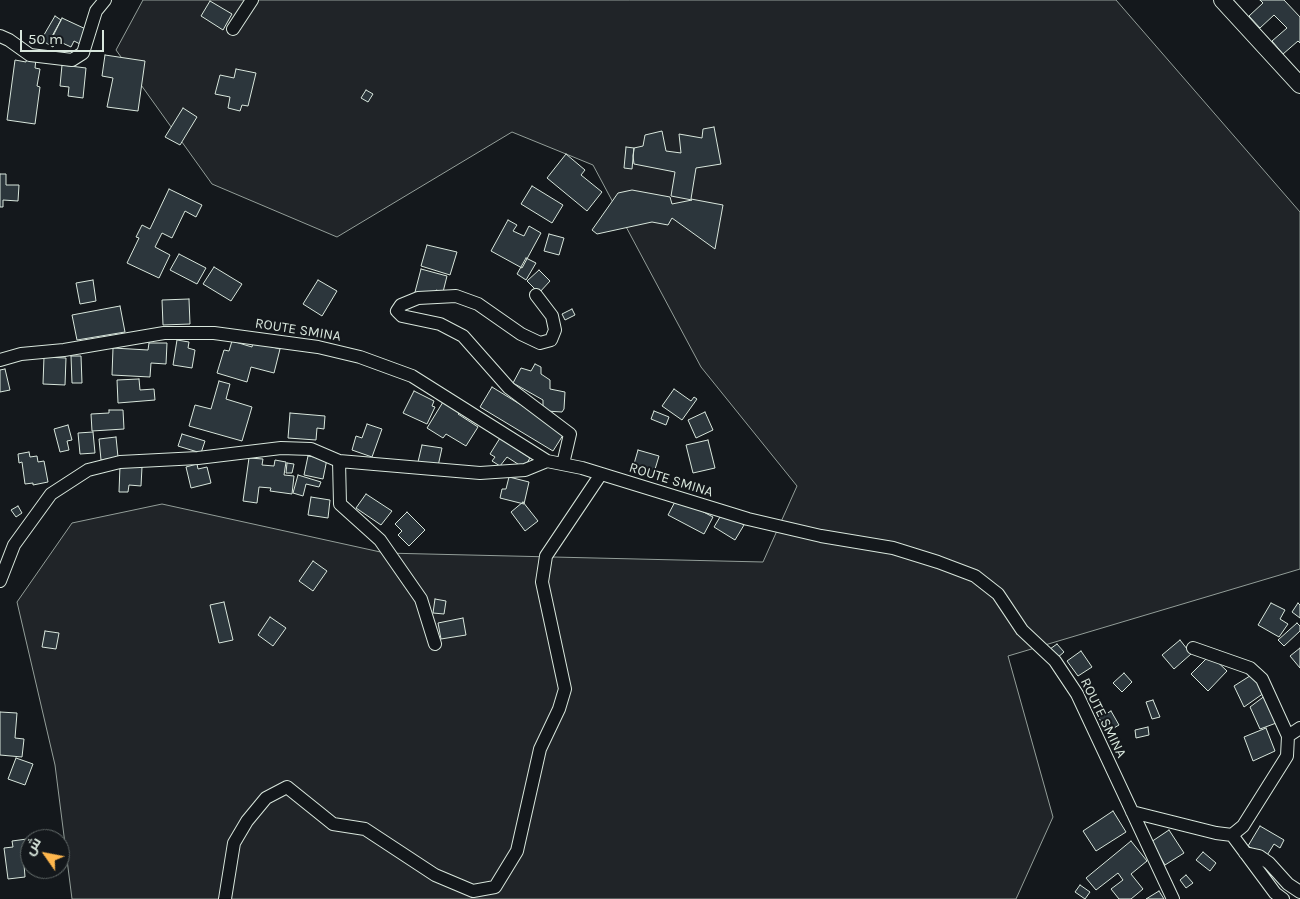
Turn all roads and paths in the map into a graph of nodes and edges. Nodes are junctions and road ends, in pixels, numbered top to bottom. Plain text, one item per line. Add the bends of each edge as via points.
1 (105, 0) edge
2 (252, 0) edge
3 (1222, 0) edge
4 (233, 29) dead end
5 (0, 36) edge
6 (1300, 85) edge
7 (536, 294) dead end
8 (0, 360) edge
9 (546, 460) junction
10 (339, 461) junction
11 (563, 464) junction
12 (601, 474) junction
13 (0, 582) edge
14 (435, 644) dead end
15 (1193, 648) dead end
16 (1300, 728) edge
17 (1288, 736) junction
18 (1132, 812) junction
19 (1232, 835) junction
20 (1245, 853) junction
21 (1300, 892) edge
22 (225, 899) edge
23 (1173, 899) edge
24 (1283, 899) edge

1 - 5 street via 96,11 83,53 72,60 30,55
2 - 4 street
3 - 6 main road
7 - 11 street via 552,316 555,330 551,340 540,343 478,304 456,296 418,298 401,305 397,311 402,316 440,324 463,336 509,388 570,434
8 - 9 street, ROUTE SMINA via 21,354 164,333 214,333 318,347 360,357 412,376
9 - 10 street via 525,470 480,473
9 - 11 street, ROUTE SMINA
10 - 13 street via 311,450 280,448 198,458 120,462 88,470 51,494 14,545
10 - 14 street via 340,504 380,540 421,599
11 - 12 street, ROUTE SMINA
12 - 18 street, ROUTE SMINA via 748,519 893,548 975,576 998,594 1022,630 1055,661 1077,694
12 - 22 street via 546,556 542,582 565,689 540,749 516,851 495,887 473,891 435,874 365,829 333,824 287,787 266,798 234,843
15 - 17 street via 1250,668 1262,679
16 - 17 street
17 - 19 street via 1288,756 1243,826
18 - 19 street
18 - 23 street, ROUTE SMINA
19 - 20 street
20 - 21 street via 1259,856 1269,863
20 - 24 street via 1275,894

